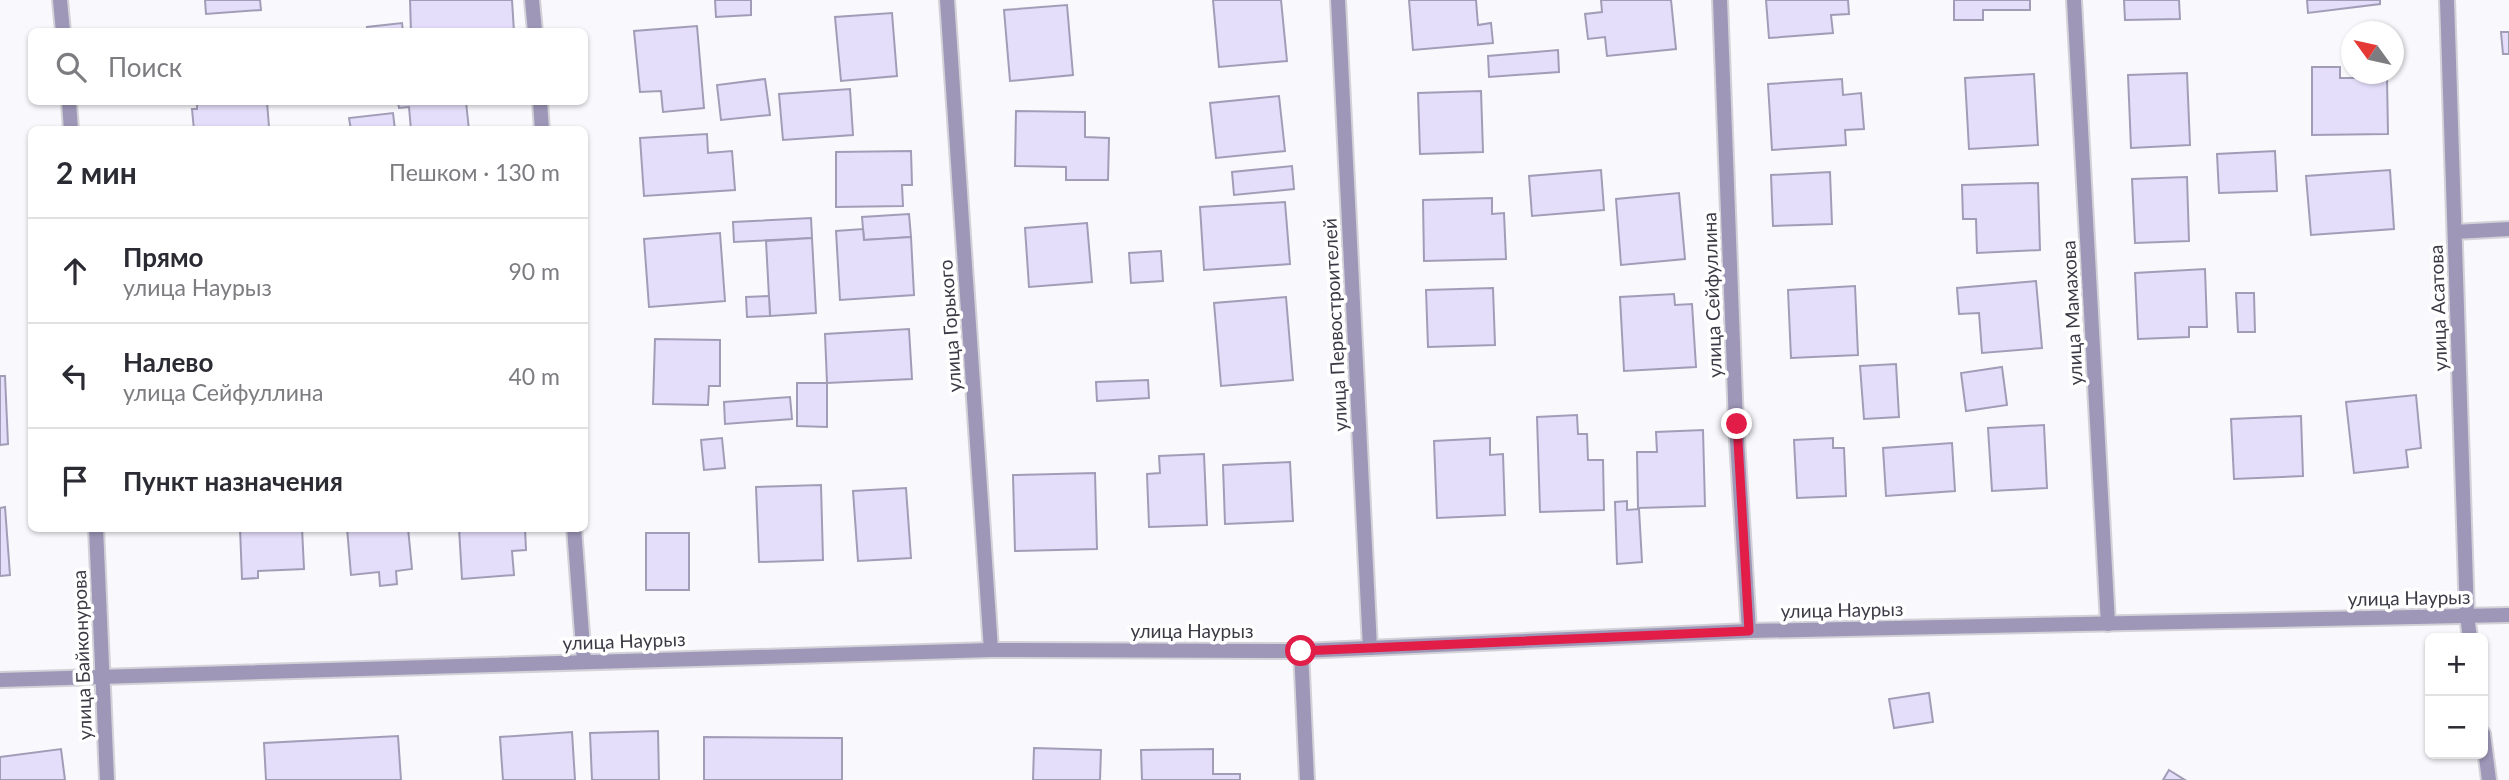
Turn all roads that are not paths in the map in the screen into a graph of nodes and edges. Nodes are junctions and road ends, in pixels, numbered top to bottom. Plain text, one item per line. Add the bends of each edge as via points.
1 (60, 0) edge
2 (532, 0) edge
3 (947, 0) edge
4 (1338, 0) edge
5 (1720, 0) edge
6 (2074, 0) edge
7 (2447, 0) edge
8 (63, 28) edge
9 (535, 28) edge
10 (69, 105) edge
11 (540, 105) edge
12 (71, 126) edge
13 (542, 126) edge
14 (2509, 229) edge
15 (2455, 232) junction
16 (96, 532) edge
17 (574, 532) edge
18 (2509, 614) edge
19 (2467, 616) junction
20 (2108, 624) junction
21 (1749, 631) junction
22 (2469, 633) edge
23 (1370, 648) junction
24 (990, 650) junction
25 (1301, 651) junction
26 (584, 661) junction
27 (102, 677) junction
28 (0, 680) edge
29 (2486, 759) edge
30 (107, 780) edge
31 (1307, 780) edge
32 (2489, 780) edge

1 - 8 street
2 - 9 street
3 - 24 street, улица Горького
4 - 23 street, улица Первостроителей
5 - 21 street, улица Сейфуллина
6 - 20 street, улица Мамахова
7 - 15 street, улица Асатова
10 - 12 street
11 - 13 street
14 - 15 street
15 - 19 street, улица Асатова
16 - 27 street, улица Байконурова
17 - 26 street
18 - 19 street, улица Наурыз
19 - 20 street, улица Наурыз
19 - 22 street, улица Асатова
20 - 21 street, улица Наурыз
21 - 23 street, улица Наурыз
23 - 25 street, улица Наурыз
24 - 25 street, улица Наурыз
24 - 26 street, улица Наурыз
25 - 31 street
26 - 27 street, улица Наурыз
27 - 28 street, улица Наурыз
27 - 30 street, улица Байконурова
29 - 32 street

